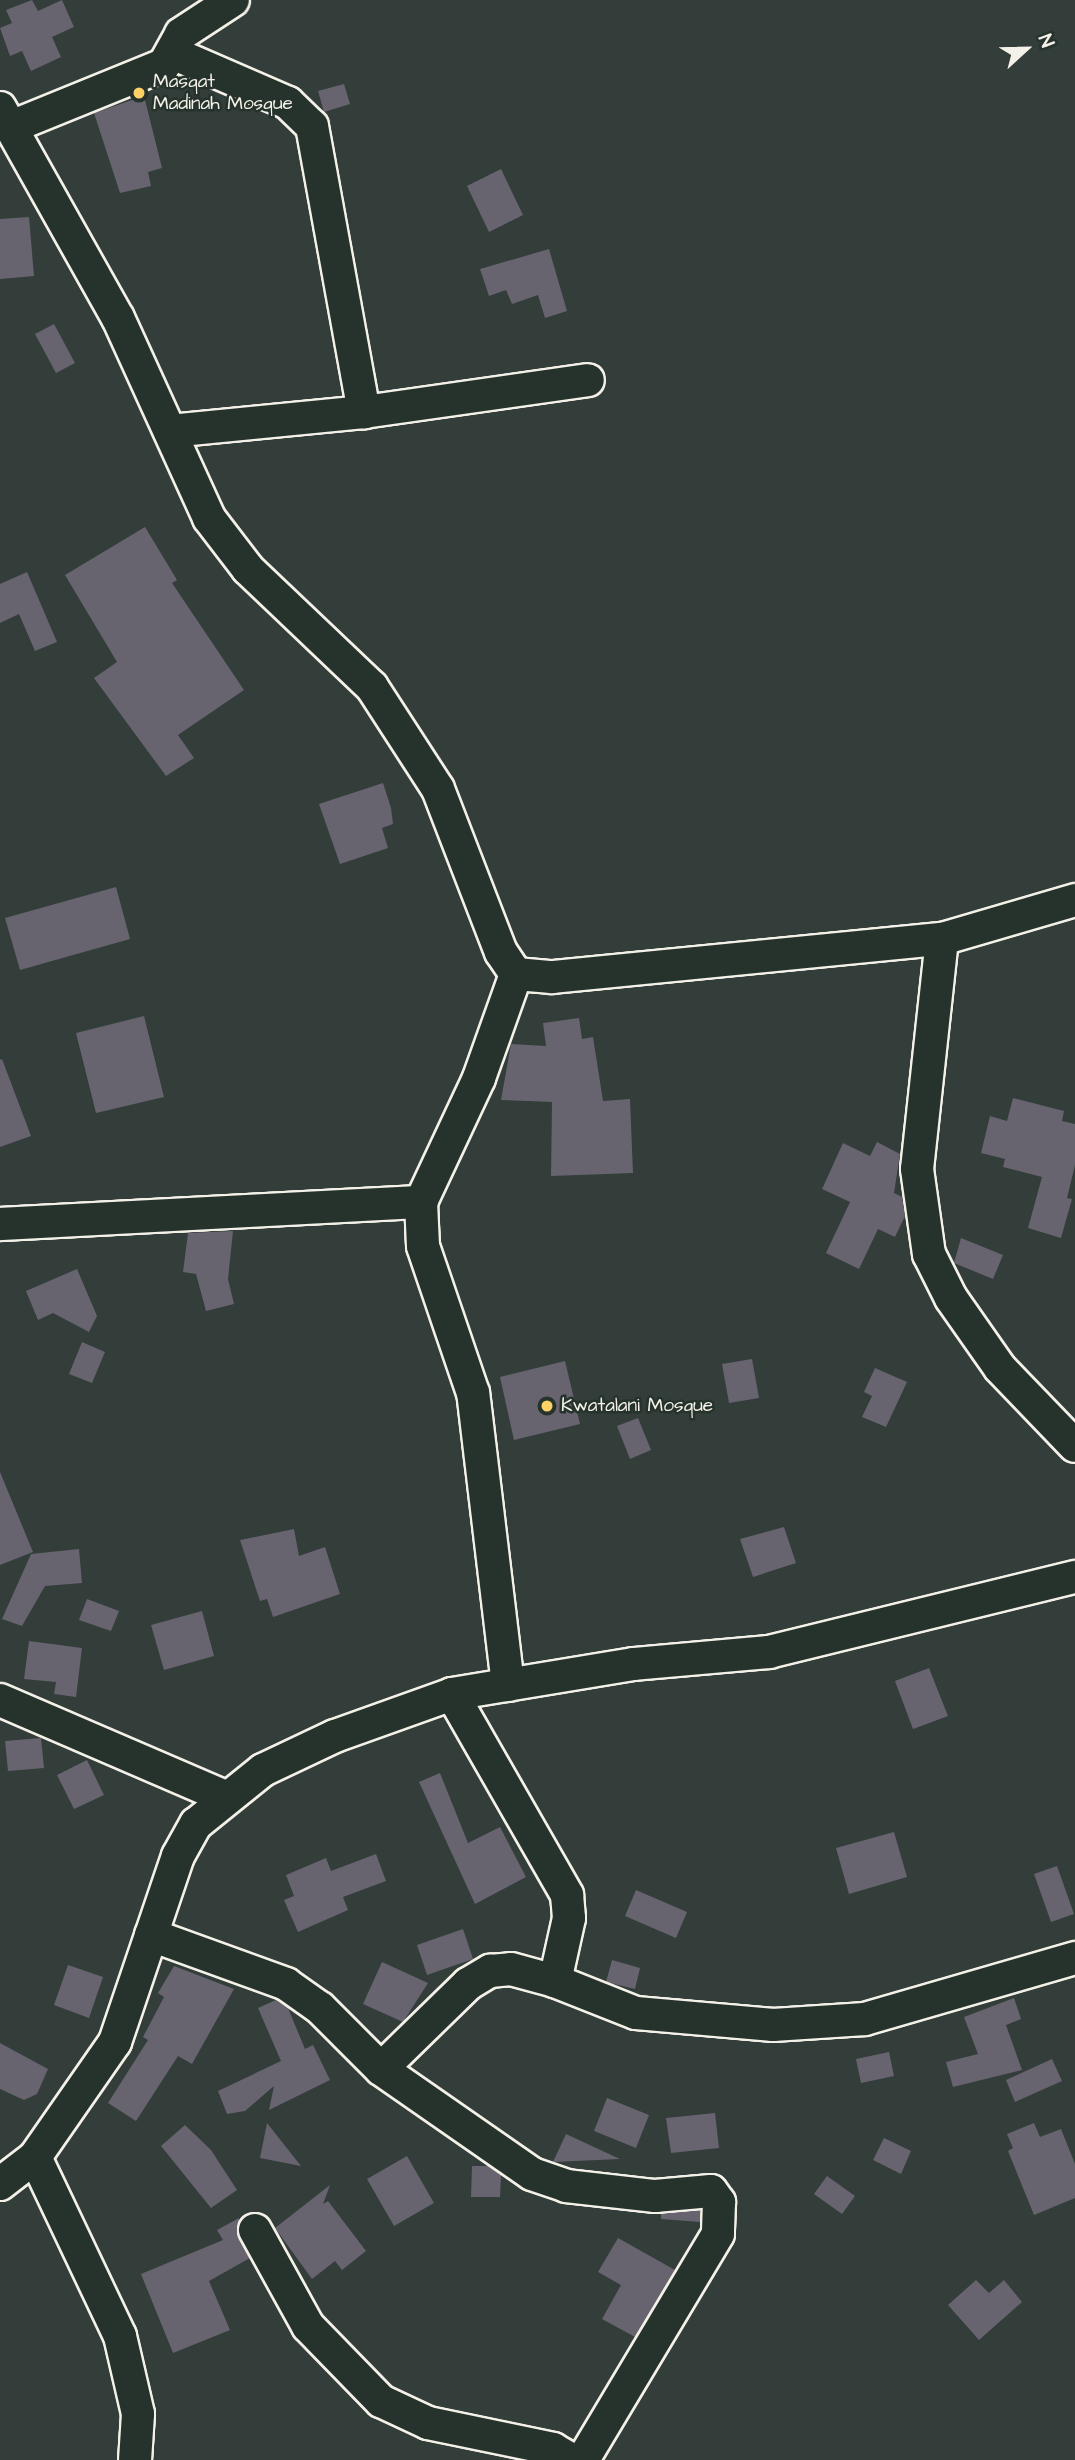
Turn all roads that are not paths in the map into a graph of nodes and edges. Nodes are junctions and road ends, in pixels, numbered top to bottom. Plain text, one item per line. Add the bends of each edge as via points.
1 (233, 0) edge
2 (175, 54) junction
3 (6, 117) edge
4 (588, 380) dead end
5 (364, 412) junction
6 (170, 431) junction
7 (1075, 900) edge
8 (942, 939) junction
9 (516, 974) junction
10 (421, 1202) junction
11 (0, 1224) edge
12 (1075, 1446) edge
13 (1075, 1577) edge
14 (508, 1685) junction
15 (452, 1694) junction
16 (0, 1700) edge
17 (225, 1797) junction
18 (151, 1935) junction
19 (1075, 1958) edge
20 (555, 1982) junction
21 (381, 2069) junction
22 (34, 2157) junction
23 (0, 2184) edge
24 (255, 2230) dead end
25 (135, 2460) edge
26 (572, 2460) edge
27 (583, 2460) edge

1 - 2 street via 181,34
2 - 3 street via 134,81
2 - 5 street via 288,103 312,126
3 - 6 street via 118,318
4 - 5 street
5 - 6 street
6 - 9 street via 209,518 248,569 372,687 438,789 501,952
7 - 8 street
8 - 9 street via 552,977
8 - 12 street via 917,1169 929,1254 951,1298 1000,1368
9 - 10 street via 480,1078
10 - 11 street
10 - 14 street via 422,1246 473,1393
13 - 14 street via 768,1652 646,1662
14 - 15 street
15 - 17 street via 335,1736 263,1770
15 - 20 street via 567,1895 569,1917
16 - 17 street
17 - 18 street via 196,1824 178,1856
18 - 21 street via 286,1984 320,2008
18 - 22 street via 115,2042
19 - 20 street via 865,2019 773,2025 636,2013
20 - 21 street via 511,1969 490,1971 468,1984
21 - 27 street via 532,2175 566,2186 655,2196 711,2192 719,2202 718,2234
22 - 23 street
22 - 25 street via 120,2336 138,2414
24 - 26 street via 308,2326 381,2401 428,2423 553,2449

